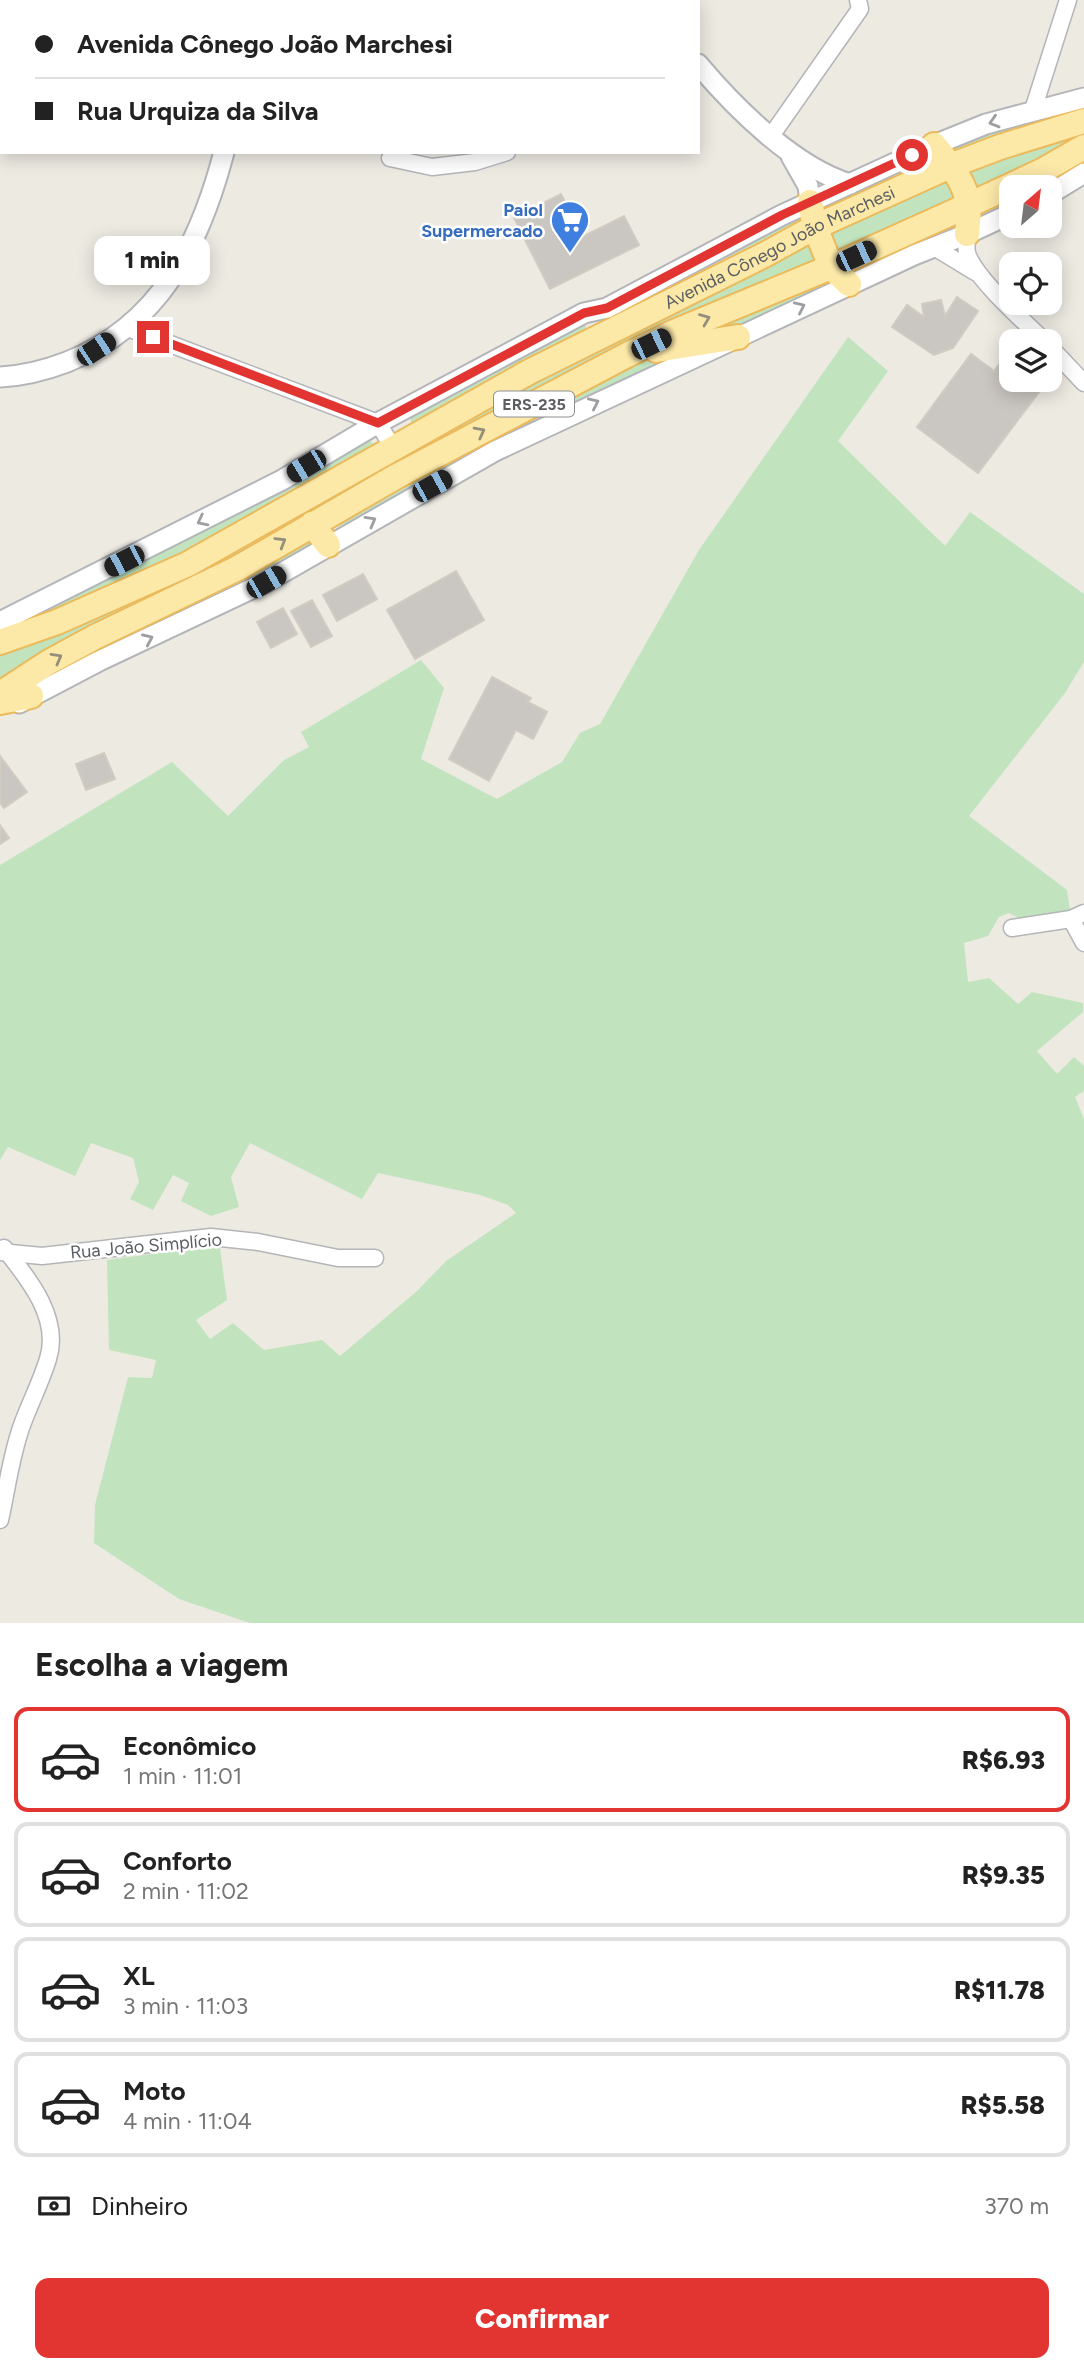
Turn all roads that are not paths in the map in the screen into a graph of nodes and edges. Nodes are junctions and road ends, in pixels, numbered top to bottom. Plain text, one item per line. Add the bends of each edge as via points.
1 (858, 0) edge
2 (1068, 0) edge
3 (700, 66) edge
4 (1084, 98) edge
5 (1033, 110) junction
6 (1084, 121) edge
7 (771, 136) junction
8 (934, 145) junction
9 (1084, 147) edge
10 (789, 152) junction
11 (223, 154) edge
12 (501, 154) edge
13 (390, 158) dead end
14 (950, 166) junction
15 (800, 171) junction
16 (1084, 173) edge
17 (850, 184) junction
18 (1062, 187) edge
19 (810, 202) junction
20 (969, 205) junction
21 (782, 215) junction
22 (999, 219) edge
23 (815, 227) junction
24 (967, 234) junction
25 (934, 247) junction
26 (831, 267) junction
27 (982, 277) junction
28 (849, 285) junction
29 (613, 318) junction
30 (128, 328) junction
31 (1032, 329) edge
32 (738, 337) junction
33 (627, 355) junction
34 (1062, 360) edge
35 (0, 377) edge
36 (1084, 383) edge
37 (378, 423) junction
38 (393, 448) junction
39 (312, 524) junction
40 (328, 545) junction
41 (0, 622) edge
42 (0, 642) edge
43 (0, 694) edge
44 (31, 696) junction
45 (0, 702) edge
46 (0, 713) edge
47 (1077, 916) edge
48 (1012, 928) dead end
49 (1084, 943) edge
50 (3, 1250) edge
51 (375, 1258) dead end
52 (0, 1520) edge

1 - 7 street via 860,9
2 - 5 street
3 - 7 street via 733,104
4 - 5 street, Avenida Cônego João Marchesi
5 -> 8 street, Avenida Cônego João Marchesi
6 - 14 main road, Avenida Cônego João Marchesi / ERS-235
7 - 10 street
8 - 14 main road
8 - 17 street, Avenida Cônego João Marchesi
9 - 20 main road, Avenida Cônego João Marchesi / ERS-235
10 - 15 street
10 - 17 street
11 - 30 street via 191,245 161,293
12 - 13 street via 432,167
14 - 20 main road
14 - 23 main road, Avenida Cônego João Marchesi / ERS-235
15 - 19 street
15 - 21 street
16 - 18 street
17 - 19 street, Avenida Cônego João Marchesi
19 - 21 street, Avenida Cônego João Marchesi
19 - 23 main road
20 - 24 main road
20 - 26 main road, Avenida Cônego João Marchesi / ERS-235
21 - 29 street, Avenida Cônego João Marchesi
22 - 24 street
23 - 26 main road
23 - 29 main road, Avenida Cônego João Marchesi / ERS-235 via 766,254
24 - 25 street
24 - 27 street via 969,257
25 - 27 street
25 - 28 street
26 - 28 main road
33 -> 26 main road, Avenida Cônego João Marchesi / ERS-235
27 - 31 street
32 -> 28 street
29 - 37 street, Avenida Cônego João Marchesi via 584,313
29 - 38 main road, Avenida Cônego João Marchesi / ERS-235 via 529,372
30 - 35 street via 96,349 58,365
30 - 37 street
32 - 33 main road
40 -> 32 street via 495,451
39 -> 33 main road, Avenida Cônego João Marchesi / ERS-235
34 - 36 street
37 - 38 street
37 -> 41 street, Avenida Cônego João Marchesi via 282,480
38 - 42 main road, Avenida Cônego João Marchesi / ERS-235 via 188,564
39 - 40 main road
43 -> 39 main road, Avenida Cônego João Marchesi / ERS-235 via 49,662 238,568
44 -> 40 street via 266,582
44 - 45 main road
44 - 46 street
47 - 48 street
47 - 49 street
50 - 51 street, Rua João Simplício via 43,1256 211,1237 338,1258
50 - 52 street via 36,1290 51,1342 21,1428

